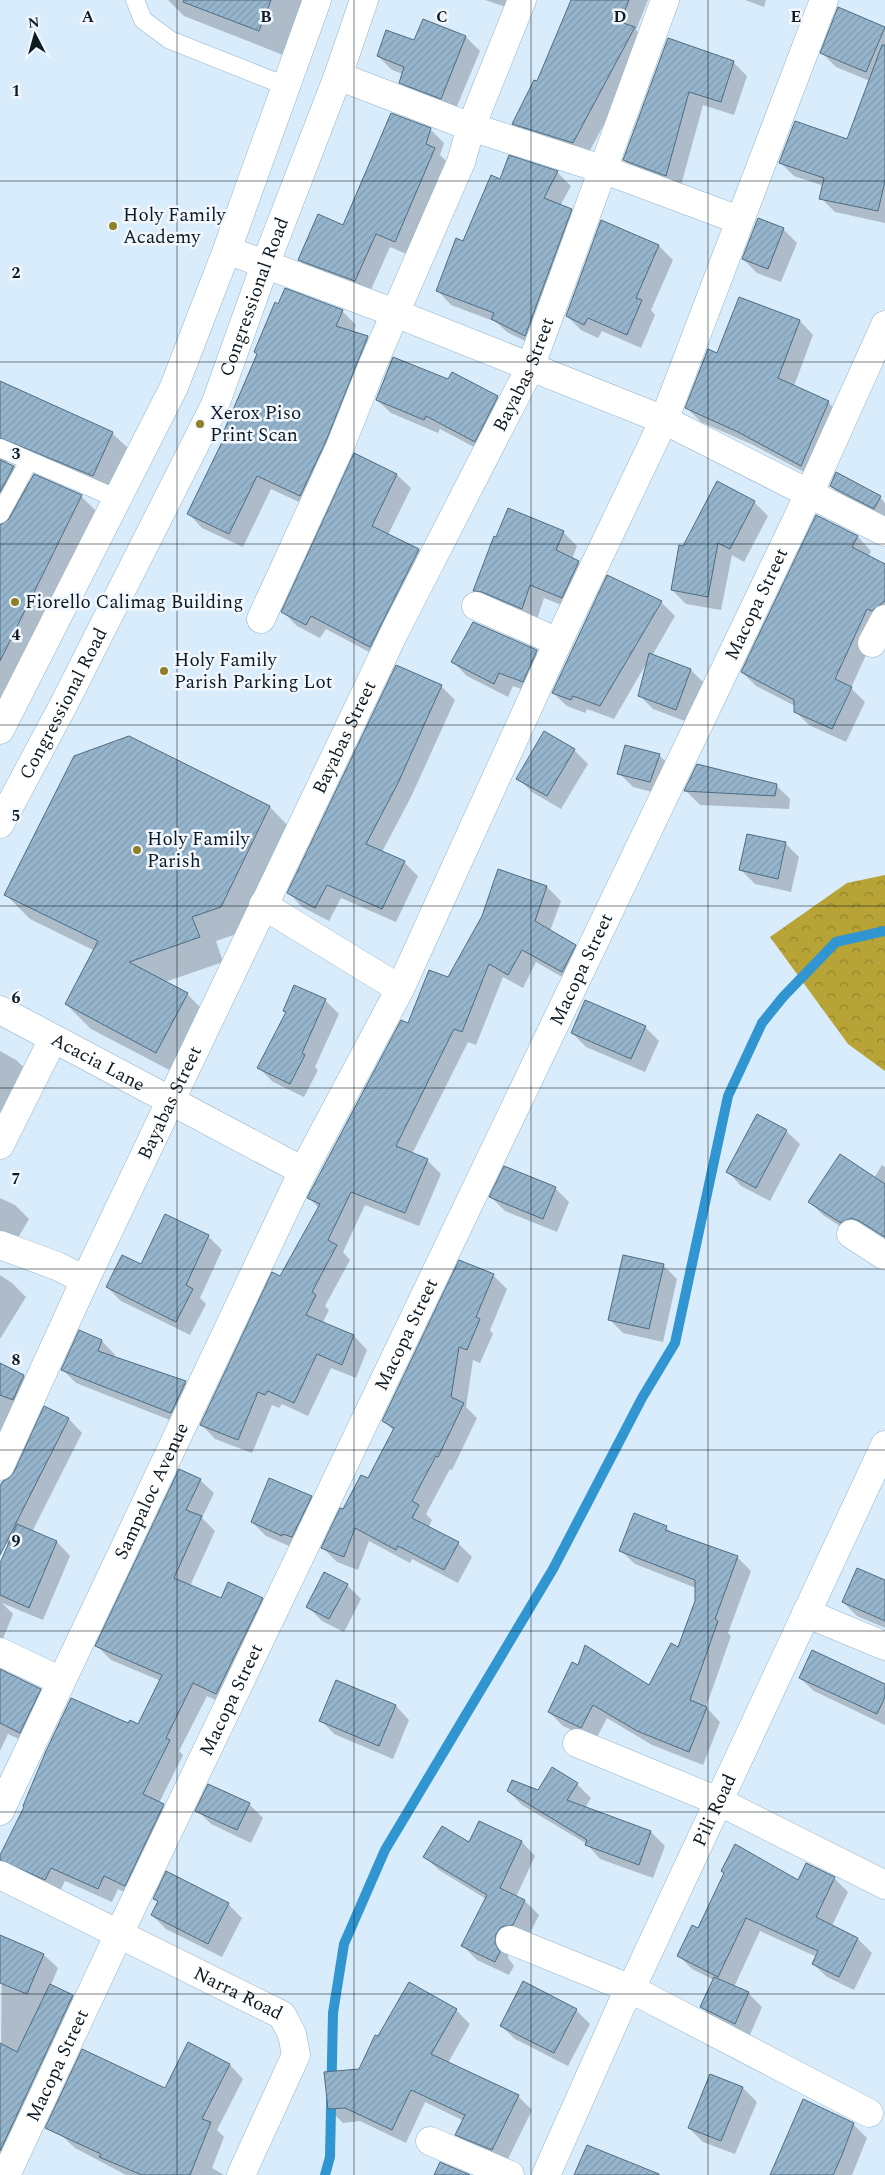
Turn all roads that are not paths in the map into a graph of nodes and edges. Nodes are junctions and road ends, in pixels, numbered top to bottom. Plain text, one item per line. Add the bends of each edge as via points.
1 (135, 0) edge
2 (317, 0) edge
3 (364, 0) edge
4 (522, 0) edge
5 (665, 0) edge
6 (824, 0) edge
7 (338, 76) junction
8 (286, 86) junction
9 (471, 127) junction
10 (602, 169) junction
11 (739, 220) junction
12 (227, 250) junction
13 (265, 265) junction
14 (395, 313) junction
15 (885, 325) edge
16 (530, 368) junction
17 (664, 420) junction
18 (0, 448) edge
19 (29, 460) junction
20 (809, 494) junction
21 (118, 499) junction
22 (0, 514) edge
23 (885, 532) edge
24 (476, 606) dead end
25 (261, 619) dead end
26 (885, 619) edge
27 (558, 642) junction
28 (872, 643) dead end
29 (0, 730) edge
30 (0, 824) edge
31 (263, 905) junction
32 (400, 989) junction
33 (0, 1010) edge
34 (53, 1039) junction
35 (170, 1101) junction
36 (0, 1145) edge
37 (303, 1171) junction
38 (850, 1234) dead end
39 (0, 1245) edge
40 (885, 1256) edge
41 (85, 1280) junction
42 (885, 1445) edge
43 (0, 1466) edge
44 (806, 1612) junction
45 (885, 1646) edge
46 (0, 1652) edge
47 (61, 1680) junction
48 (576, 1743) dead end
49 (718, 1801) junction
50 (0, 1811) edge
51 (0, 1875) edge
52 (885, 1885) edge
53 (118, 1936) junction
54 (510, 1940) dead end
55 (631, 1989) junction
56 (869, 2113) dead end
57 (430, 2141) dead end
58 (6, 2175) edge
59 (241, 2175) edge
60 (510, 2175) edge
61 (546, 2175) edge

1 - 8 lane via 142,20 170,40
2 - 8 street
3 - 7 street, Congressional Road
4 - 9 street
5 - 10 street, Bayabas Street
6 - 11 street, Sampaloc Avenue
7 - 9 street
7 - 13 street, Congressional Road
8 - 12 street
9 - 10 street
9 - 14 street via 461,162
10 - 11 street
10 - 16 street, Bayabas Street
11 - 17 street, Sampaloc Avenue
12 - 13 street
12 - 21 street via 174,387
13 - 14 street
13 - 30 street, Congressional Road via 215,406
14 - 16 street
14 - 25 street via 340,447
15 - 20 street, Macopa Street
16 - 17 street
16 - 31 street, Bayabas Street via 395,631
17 - 20 street
17 - 27 street, Sampaloc Avenue
18 - 19 lane
19 - 21 lane
19 - 22 lane
20 - 23 street
20 - 53 street, Macopa Street
21 - 29 street
24 - 27 street
26 - 28 street
27 - 32 street, Sampaloc Avenue
31 - 32 street
31 - 35 street, Bayabas Street
32 - 37 street, Sampaloc Avenue
33 - 34 street, Acacia Lane
34 - 35 street, Acacia Lane
34 - 36 street
35 - 37 street, Acacia Lane
35 - 41 street, Bayabas Street
37 - 47 street, Sampaloc Avenue
38 - 40 street
39 - 41 street
41 - 43 street, Bayabas Street
42 - 44 street, Pili Road
44 - 45 street
44 - 49 street, Pili Road
46 - 47 street
47 - 50 street, Sampaloc Avenue
48 - 49 street
49 - 52 street
49 - 55 street, Pili Road
51 - 53 street, Narra Road
53 - 58 street, Macopa Street
53 - 59 street, Narra Road via 282,2015 292,2034 296,2055
54 - 55 street
55 - 56 street
55 - 61 street, Pili Road
57 - 60 street

